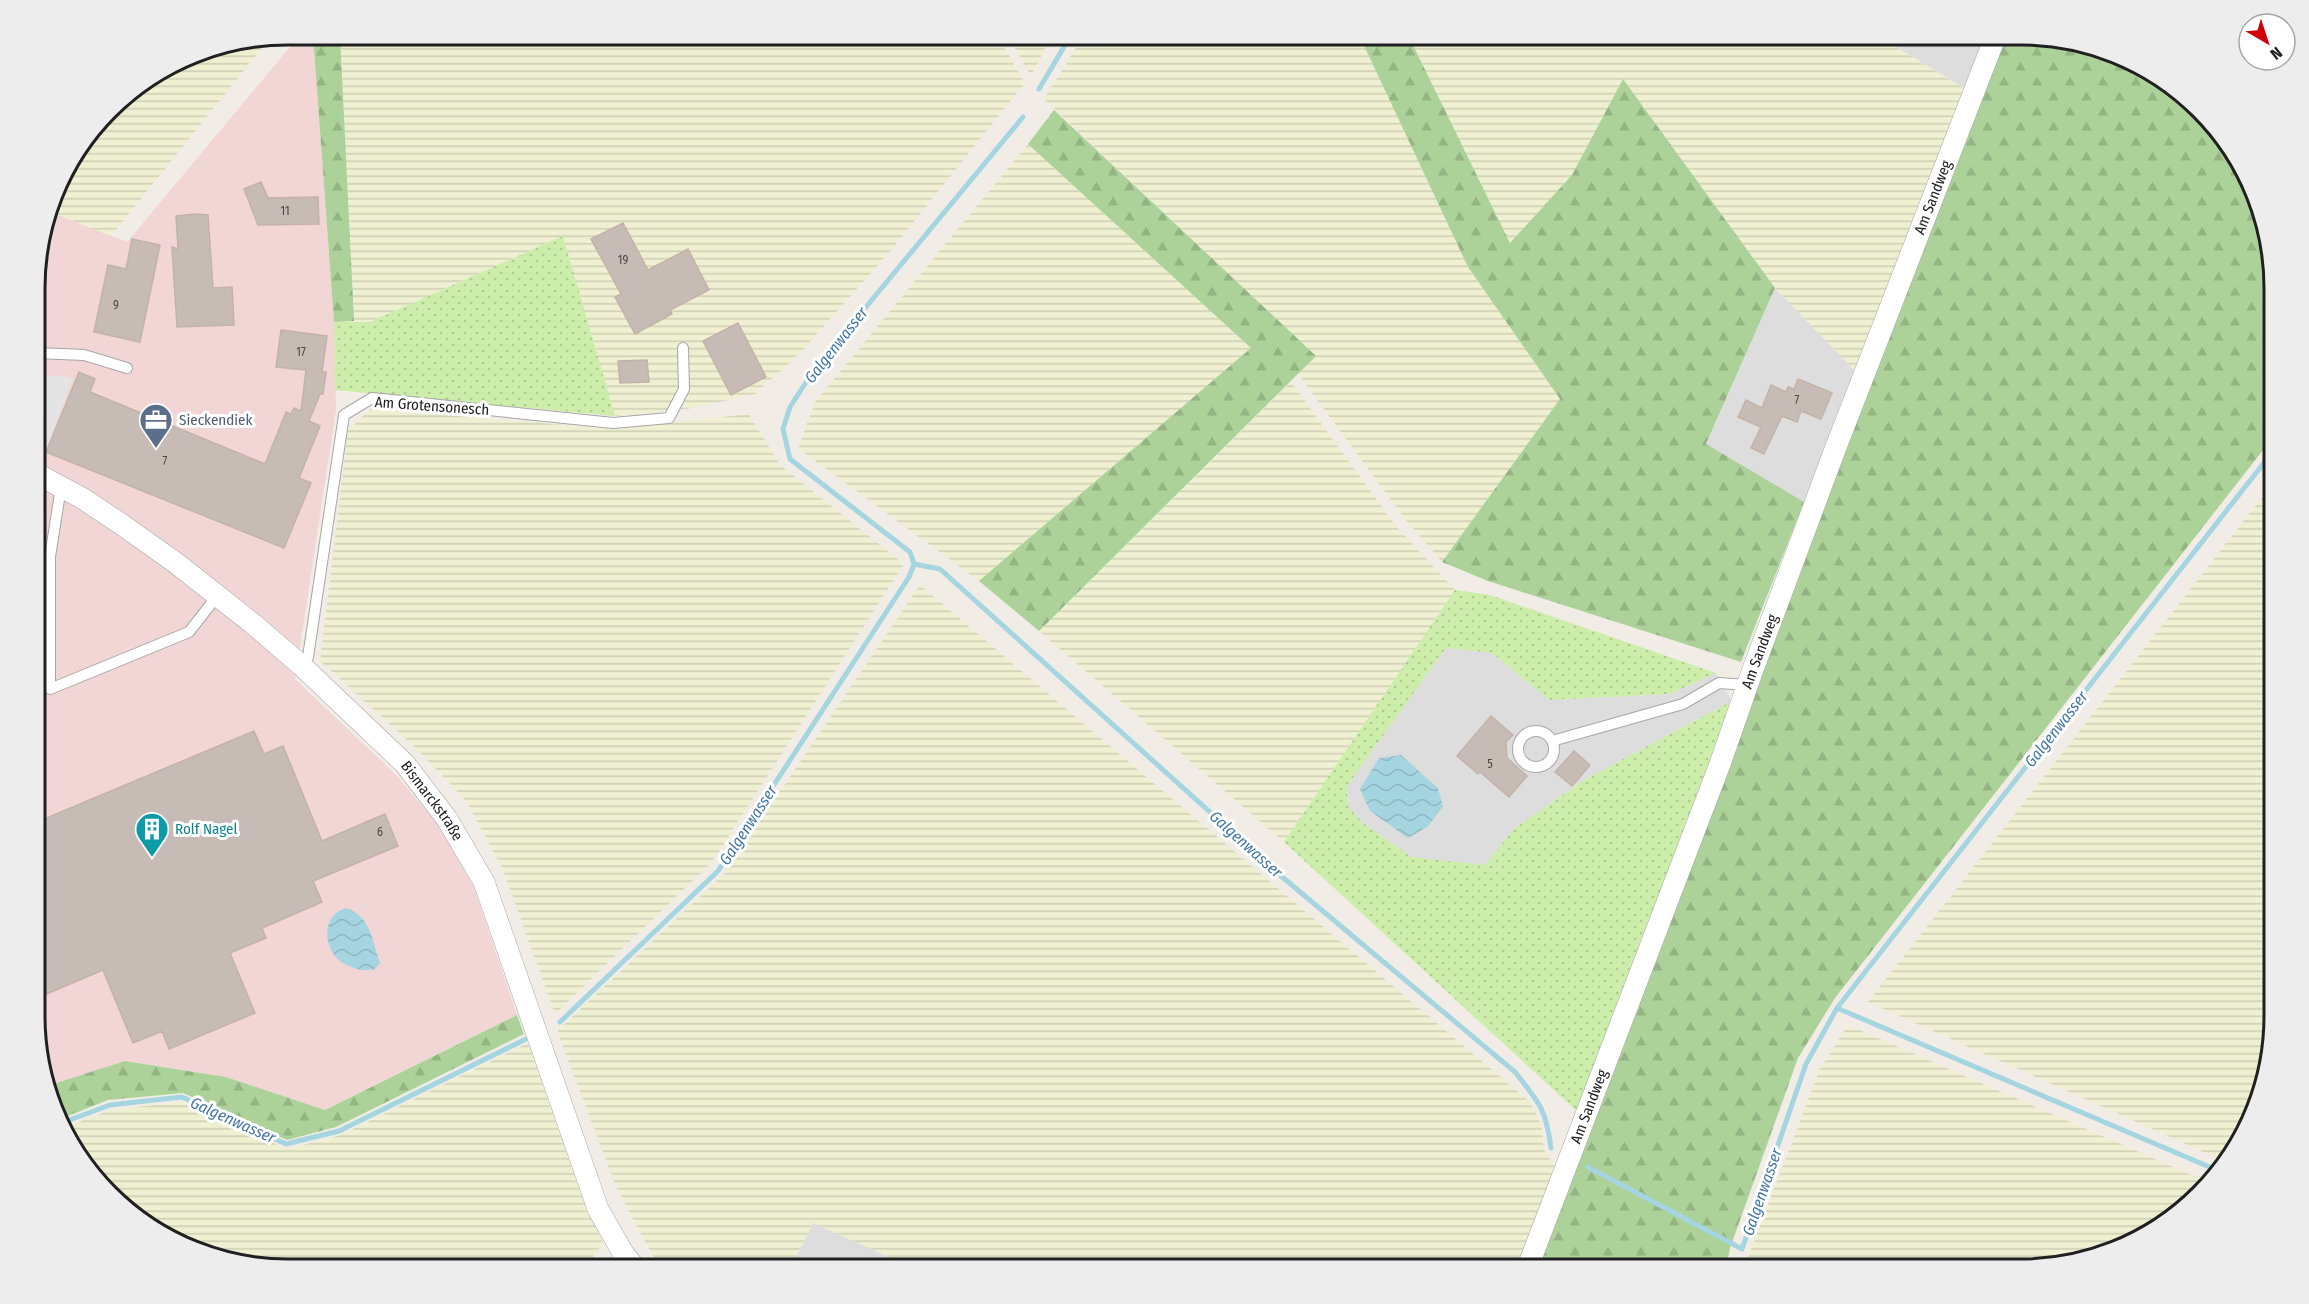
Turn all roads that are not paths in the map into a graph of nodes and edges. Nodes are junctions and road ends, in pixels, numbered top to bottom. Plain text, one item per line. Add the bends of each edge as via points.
1 (1992, 45) edge
2 (683, 348) dead end
3 (45, 353) edge
4 (127, 368) dead end
5 (45, 478) edge
6 (61, 487) junction
7 (218, 596) junction
8 (302, 666) junction
9 (1748, 685) junction
10 (1552, 741) dead end
11 (628, 1259) edge
12 (1531, 1259) edge

1 - 9 street, Am Sandweg
2 - 8 lane, Am Grotensonesch via 684,390 669,418 613,423 372,398 344,415 308,657
3 - 4 lane via 84,355
5 - 6 street, Bismarckstraße
6 - 7 street, Bismarckstraße via 121,524
6 - 7 lane via 50,557 50,689 189,633
7 - 8 street, Bismarckstraße
8 - 11 street, Bismarckstraße via 405,764 447,819 484,882 598,1209
9 - 10 lane via 1719,683 1683,704
9 - 12 street, Am Sandweg

